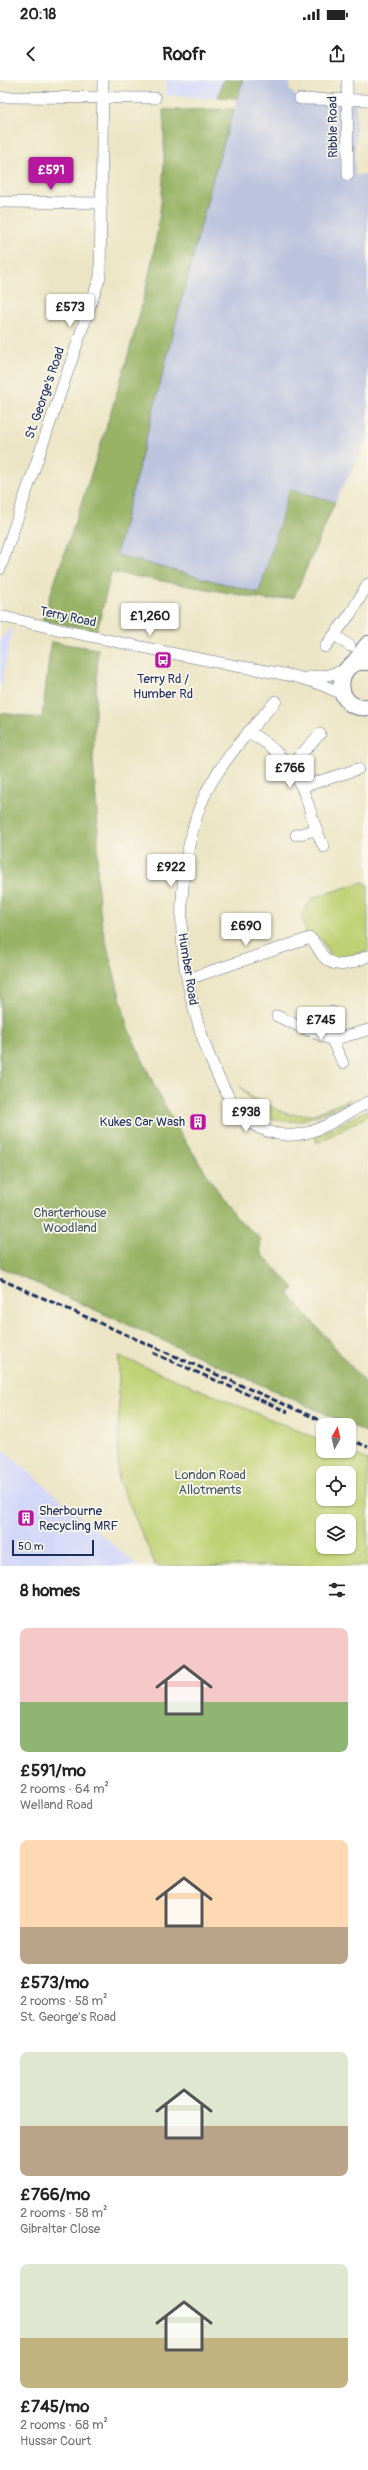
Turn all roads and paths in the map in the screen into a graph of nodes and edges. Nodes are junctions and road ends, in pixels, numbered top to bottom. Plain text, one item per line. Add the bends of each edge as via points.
1 (103, 80) edge
2 (347, 80) edge
3 (0, 97) edge
4 (102, 98) junction
5 (155, 98) dead end
6 (300, 99) dead end
7 (347, 100) junction
8 (368, 100) edge
9 (348, 175) dead end
10 (0, 202) edge
11 (102, 203) junction
12 (0, 569) edge
13 (368, 584) edge
14 (0, 616) edge
15 (335, 635) junction
16 (368, 644) edge
17 (350, 646) dead end
18 (325, 647) dead end
19 (356, 665) edge
20 (296, 676) junction
21 (343, 695) junction
22 (276, 701) dead end
23 (368, 707) edge
24 (248, 732) junction
25 (320, 734) dead end
26 (290, 766) junction
27 (358, 769) dead end
28 (302, 787) junction
29 (315, 830) junction
30 (296, 835) dead end
31 (324, 847) dead end
32 (368, 956) edge
33 (188, 978) junction
34 (332, 1012) dead end
35 (277, 1016) dead end
36 (368, 1030) edge
37 (332, 1040) junction
38 (343, 1063) dead end
39 (368, 1102) edge

1 - 4 street, St. George's Road
2 - 7 street, Ribble Road
3 - 4 street
4 - 5 street
4 - 11 street, St. George's Road
6 - 7 street
7 - 8 street
7 - 9 street, Ribble Road
10 - 11 street
11 - 12 street, St. George's Road via 100,277
13 - 15 street
14 - 20 street, Terry Road
15 - 17 street
15 - 18 street
16 - 19 main road
19 - 20 street, Terry Road via 328,675
19 - 21 main road via 340,681
20 - 21 street, Terry Road via 323,684
21 - 23 main road via 352,704
22 - 24 street, Humber Road
24 - 26 street via 260,738
24 - 33 street, Humber Road via 216,777 198,810 184,859 182,935
25 - 26 street
26 - 28 street
27 - 28 street
28 - 29 street
29 - 30 street
29 - 31 street
32 - 33 street via 338,966 322,956 310,938
33 - 39 street, Humber Road via 191,1000 201,1033 222,1081 240,1113 259,1128 286,1135 302,1135
34 - 37 street
35 - 37 street
36 - 37 street
37 - 38 street

